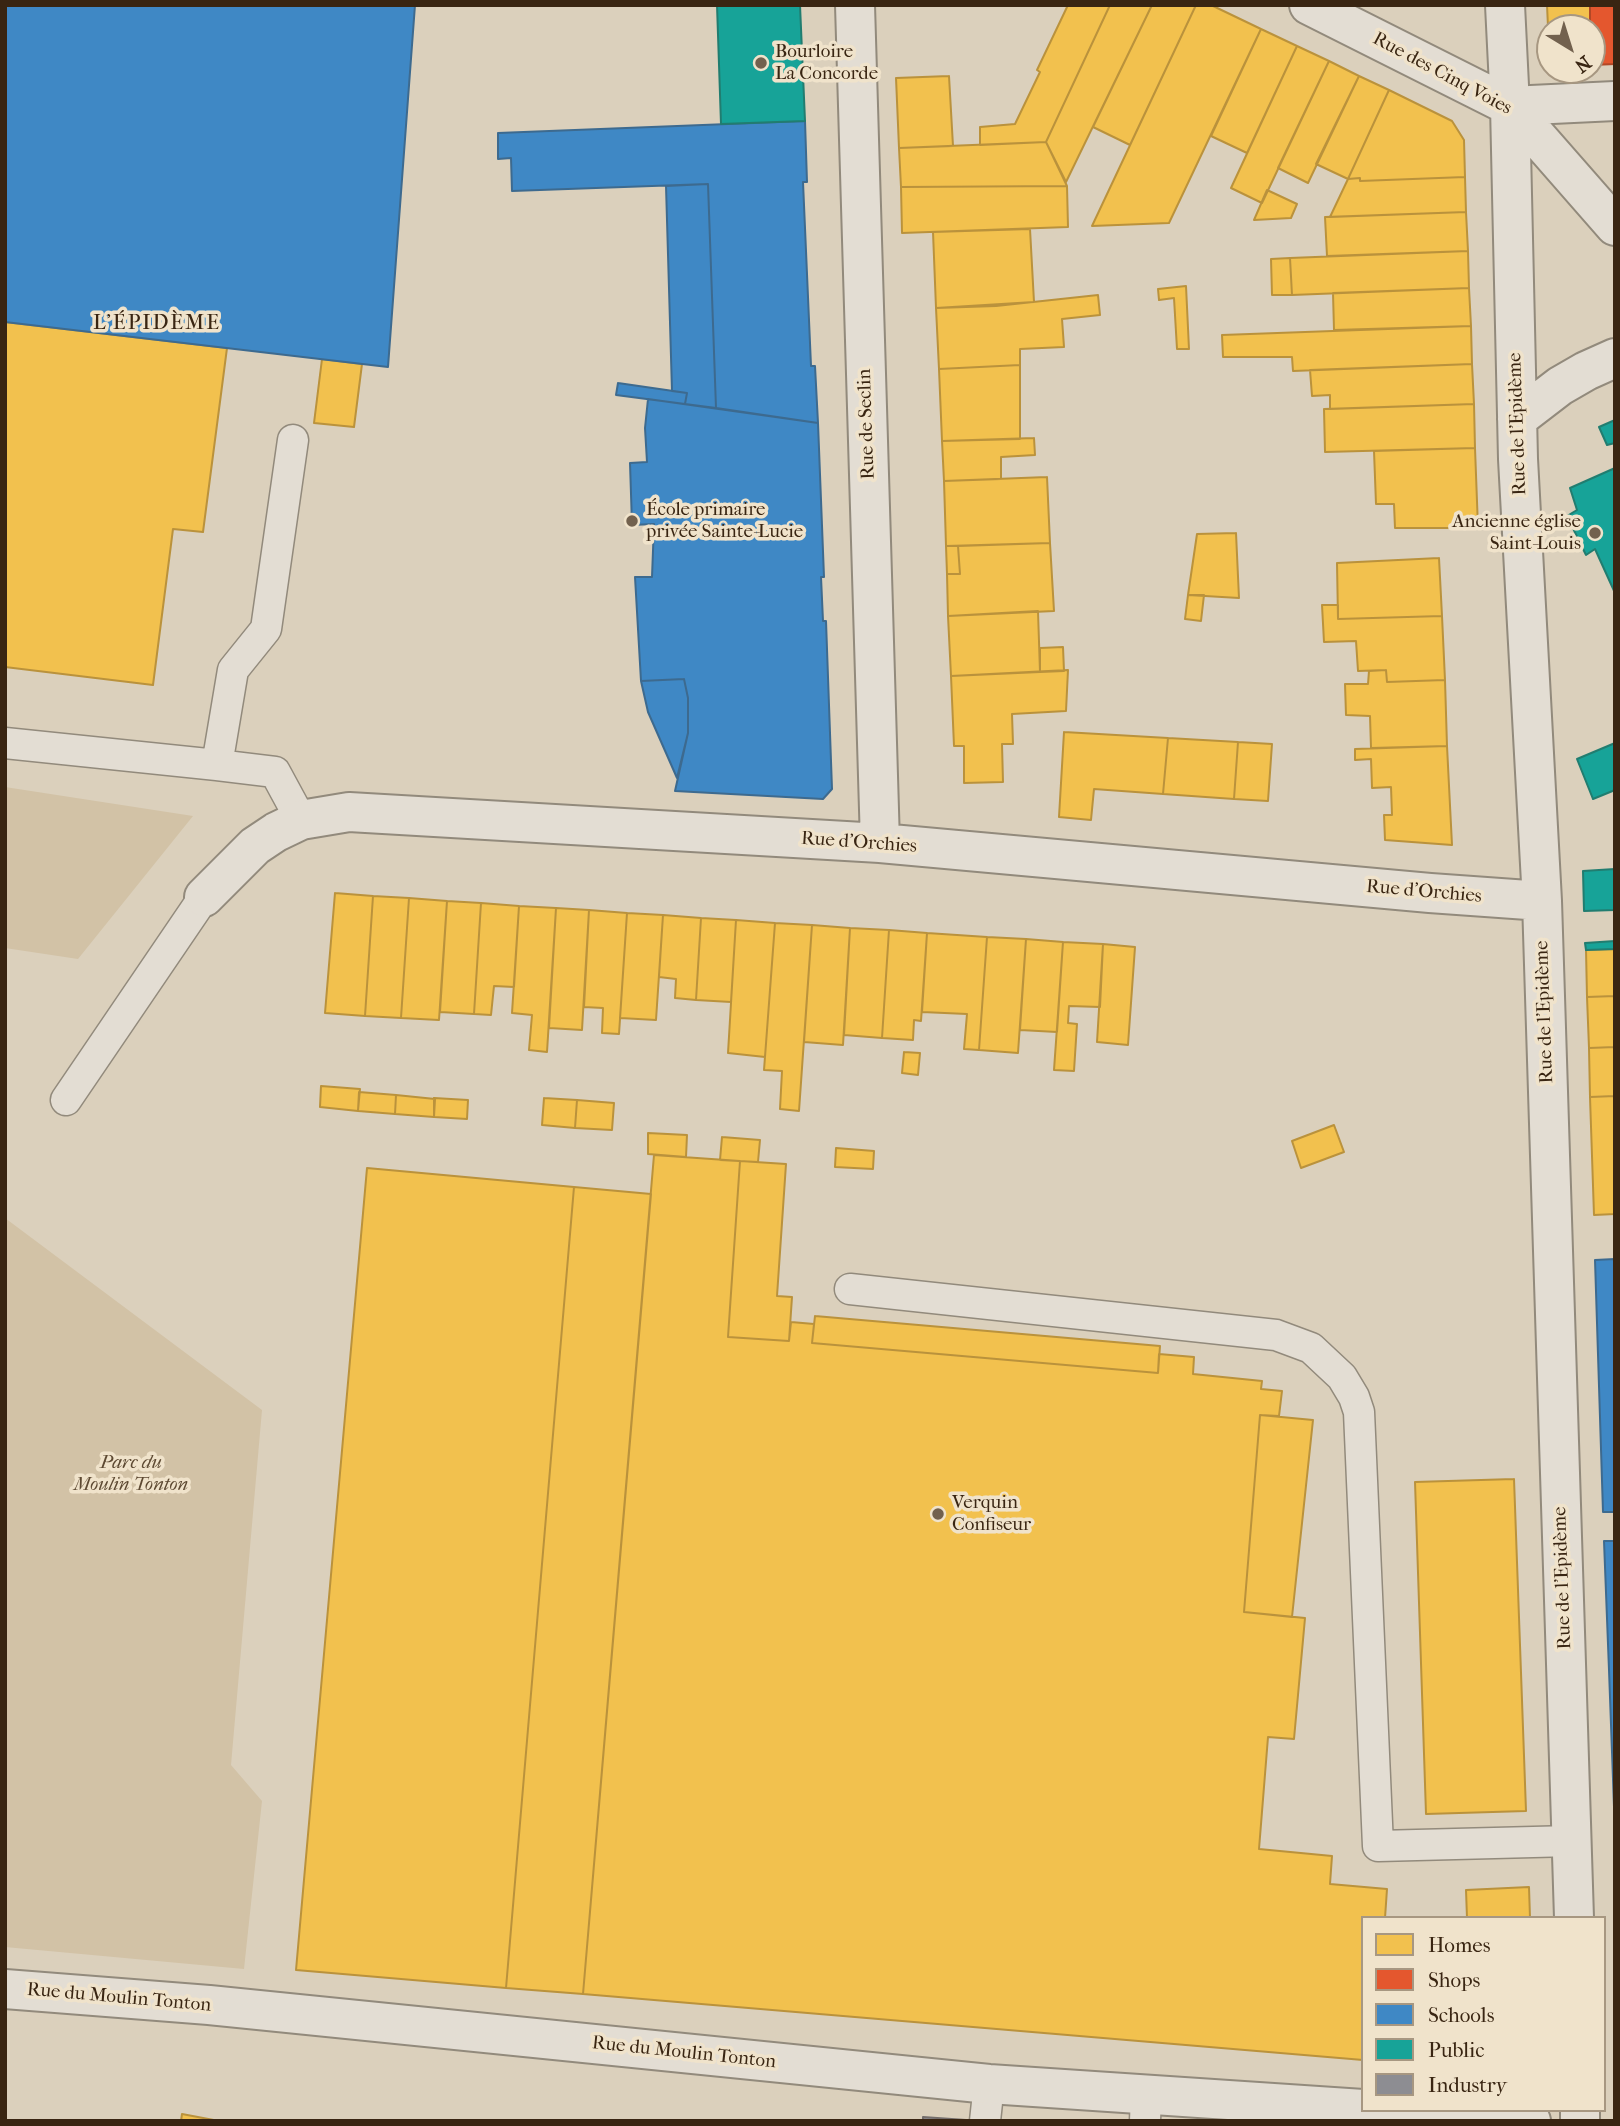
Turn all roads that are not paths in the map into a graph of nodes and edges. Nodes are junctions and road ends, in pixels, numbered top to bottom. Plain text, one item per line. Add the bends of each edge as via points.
1 (855, 5) edge
2 (1309, 5) edge
3 (1505, 5) edge
4 (1615, 101) edge
5 (1510, 106) junction
6 (1615, 226) edge
7 (1615, 358) edge
8 (1517, 419) junction
9 (293, 440) dead end
10 (5, 743) edge
11 (218, 765) junction
12 (301, 820) junction
13 (880, 843) junction
14 (204, 897) joint
15 (1542, 901) junction
16 (66, 1100) dead end
17 (850, 1289) dead end
18 (1572, 1841) junction
19 (1574, 1916) edge
20 (5, 1989) edge
21 (987, 2103) edge
22 (1145, 2108) edge
23 (1361, 2109) edge
24 (1403, 2112) edge
25 (1531, 2121) edge

1 - 13 street, Rue de Seclin
2 - 5 street, Rue des Cinq Voies
3 - 5 street, Rue de l'Epidème
4 - 5 street
5 - 6 street, Rue des Cinq Voies
5 - 8 street, Rue de l'Epidème
7 - 8 street via 1560,386
8 - 15 street, Rue de l'Epidème
9 - 11 lane via 266,629 233,670
10 - 11 lane
11 - 12 lane via 275,772
12 - 13 street, Rue d'Orchies via 349,812
12 - 14 street, Rue d'Orchies via 255,846
13 - 15 street, Rue d'Orchies
14 - 16 lane
15 - 18 street, Rue de l'Epidème
17 - 18 lane via 1276,1335 1311,1348 1342,1377 1359,1412 1378,1846
18 - 19 street, Rue de l'Epidème
20 - 21 street, Rue du Moulin Tonton via 209,2005
21 - 22 street, Rue du Moulin Tonton
22 - 23 street, Rue du Moulin Tonton
24 - 25 street

